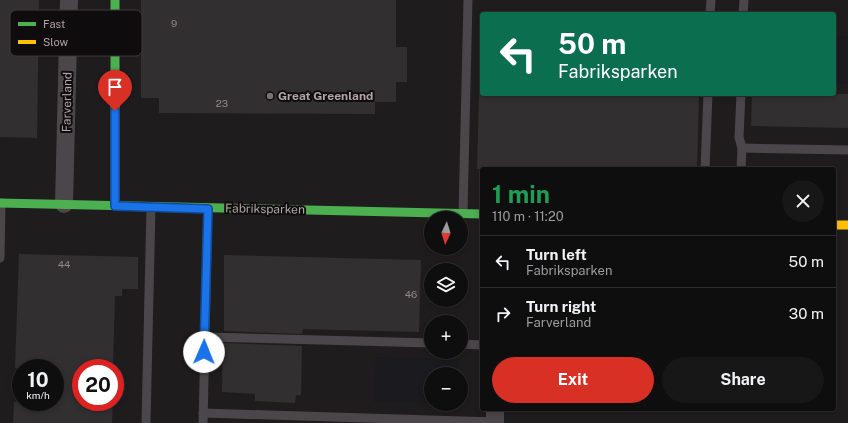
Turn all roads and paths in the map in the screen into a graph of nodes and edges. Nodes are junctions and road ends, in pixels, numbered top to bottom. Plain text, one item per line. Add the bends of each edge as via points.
1 (69, 0) edge
2 (468, 0) edge
3 (711, 0) edge
4 (744, 0) edge
5 (69, 10) edge
6 (710, 12) edge
7 (744, 12) edge
8 (68, 56) edge
9 (115, 56) edge
10 (708, 96) edge
11 (741, 96) edge
12 (742, 148) junction
13 (848, 150) edge
14 (705, 167) edge
15 (741, 167) edge
16 (1, 203) edge
17 (64, 204) junction
18 (115, 206) junction
19 (151, 207) junction
20 (208, 209) junction
21 (463, 211) edge
22 (424, 212) edge
23 (468, 213) edge
24 (480, 214) edge
25 (836, 224) edge
26 (848, 225) edge
27 (0, 258) edge
28 (205, 337) junction
29 (424, 344) edge
30 (468, 344) edge
31 (480, 345) edge
32 (203, 413) junction
33 (495, 418) edge
34 (146, 423) edge
35 (203, 423) edge

1 - 5 street, Farverland
2 - 21 lane
3 - 6 lane
4 - 7 lane
8 - 17 street, Farverland
9 - 18 street
10 - 14 lane
11 - 12 lane
12 - 13 lane
12 - 15 lane
16 - 17 street, Fabriksparken
16 - 27 lane
17 - 18 street, Fabriksparken
18 - 19 street, Fabriksparken
19 - 20 street, Fabriksparken
19 - 34 lane
20 - 22 street, Fabriksparken
20 - 28 lane
23 - 24 street, Fabriksparken
25 - 26 street
28 - 29 lane
28 - 32 lane
30 - 31 lane
32 - 33 lane
32 - 35 lane

